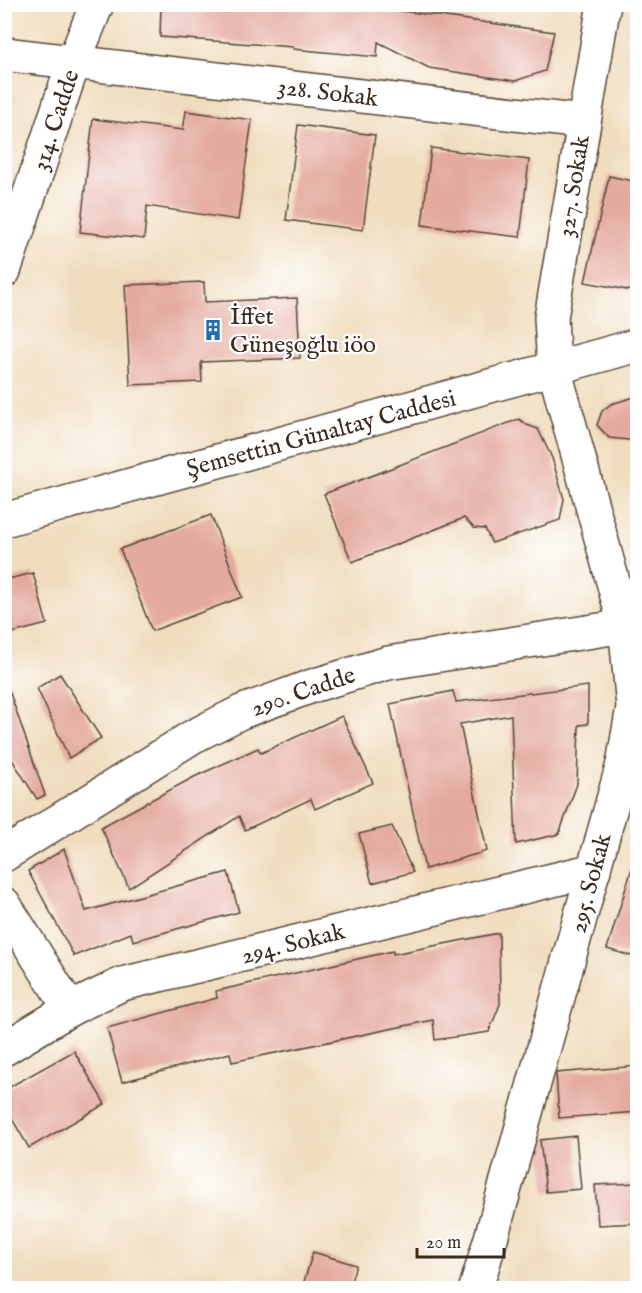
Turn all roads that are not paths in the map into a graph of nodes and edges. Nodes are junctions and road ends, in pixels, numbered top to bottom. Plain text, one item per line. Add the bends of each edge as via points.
1 (97, 4) edge
2 (604, 4) edge
3 (4, 54) edge
4 (74, 62) junction
5 (583, 122) junction
6 (4, 272) edge
7 (638, 345) edge
8 (554, 368) junction
9 (4, 520) edge
10 (631, 625) edge
11 (4, 855) edge
12 (594, 870) junction
13 (4, 904) edge
14 (70, 1009) junction
15 (4, 1050) edge
16 (476, 1288) edge

1 - 4 street, 314. Cadde
2 - 5 street, 327. Sokak
3 - 4 street, 328. Sokak
4 - 5 street, 328. Sokak
4 - 6 street, 314. Cadde
5 - 8 street, 327. Sokak via 551,318
7 - 8 street, Şemsettin Günaltay Caddesi
8 - 9 street, Şemsettin Günaltay Caddesi
8 - 10 street, 295. Sokak
10 - 11 street, 290. Cadde via 388,663 312,686 242,712 192,737
10 - 12 street, 295. Sokak via 633,707 623,764
12 - 14 street, 294. Sokak via 122,984
12 - 16 street, 295. Sokak
13 - 14 street
14 - 15 street, 294. Sokak

